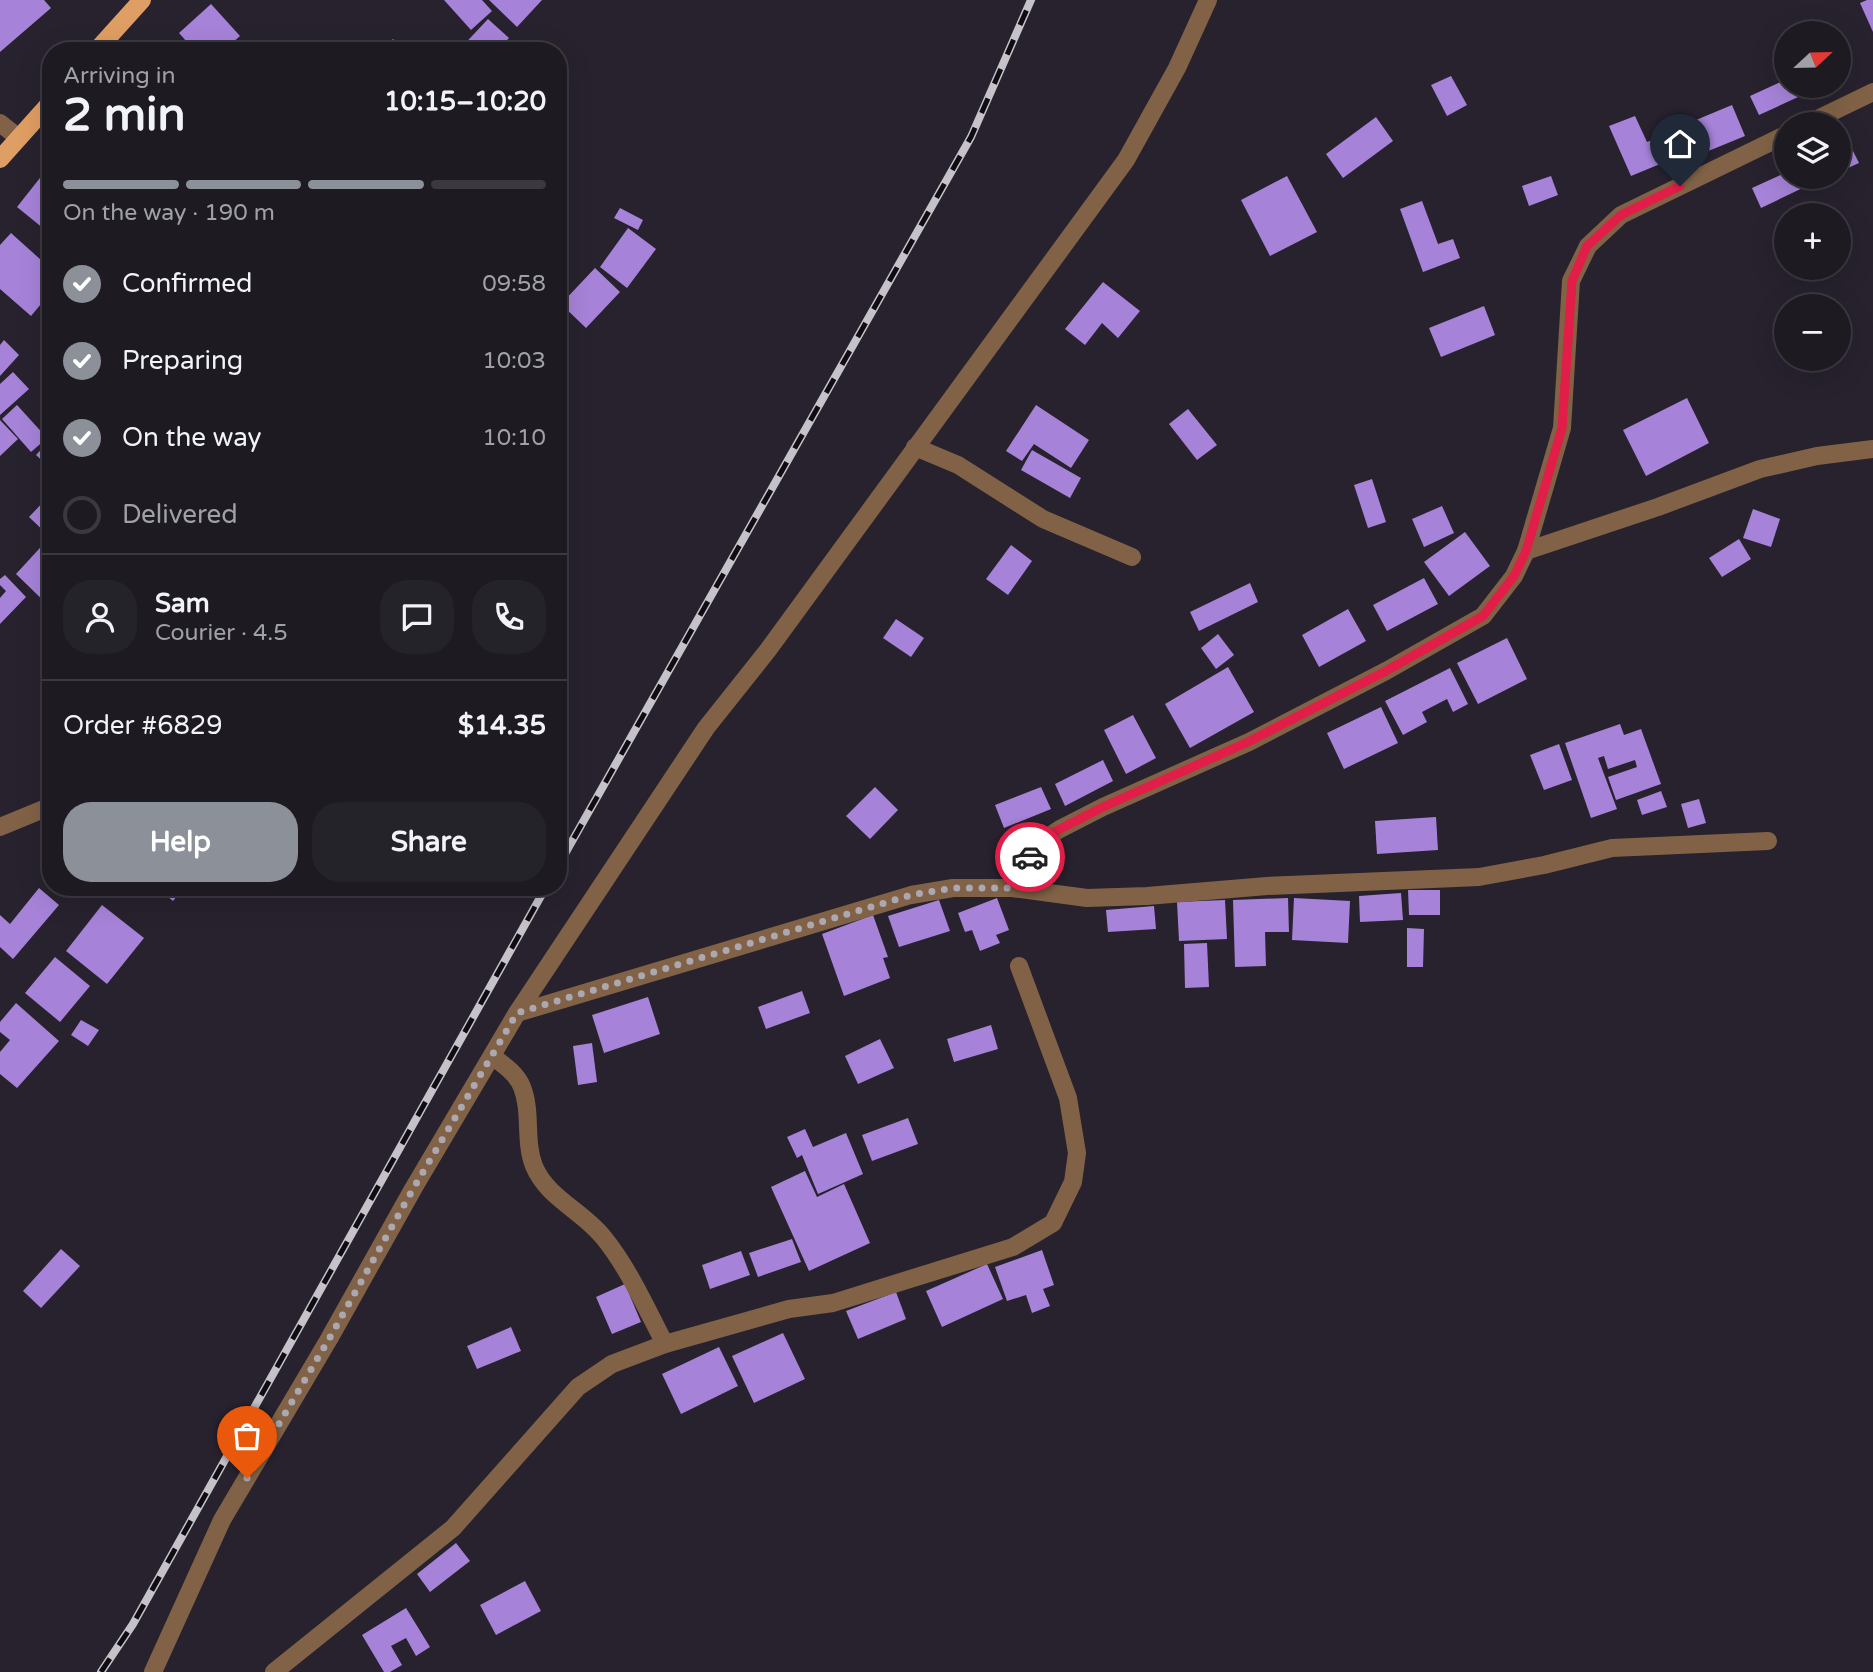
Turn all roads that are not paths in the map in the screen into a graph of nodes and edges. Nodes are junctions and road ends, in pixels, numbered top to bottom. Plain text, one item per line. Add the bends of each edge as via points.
1 (142, 0) edge
2 (1208, 0) edge
3 (104, 42) edge
4 (1873, 92) edge
5 (42, 112) edge
6 (1832, 112) edge
7 (0, 123) edge
8 (19, 138) junction
9 (1774, 140) edge
10 (0, 159) edge
11 (915, 447) junction
12 (1873, 449) edge
13 (1526, 551) junction
14 (1132, 557) dead end
15 (42, 810) edge
16 (0, 827) edge
17 (1768, 841) dead end
18 (1012, 888) junction
19 (1019, 966) dead end
20 (517, 1013) junction
21 (493, 1057) junction
22 (664, 1344) junction
23 (153, 1672) edge
24 (274, 1672) edge

1 - 3 main road
2 - 11 street via 1126,160
4 - 6 street
5 - 8 main road
7 - 8 street
8 - 10 main road
9 - 13 street via 1621,215 1587,246 1572,281 1562,428
11 - 14 street via 958,465 1043,519
11 - 20 street via 706,728
12 - 13 street via 1760,469
13 - 18 street via 1514,576 1483,616 1248,742 1060,829 1037,844
15 - 16 street
17 - 18 street via 1612,848 1479,877 1087,898
18 - 20 street via 953,888 911,895
19 - 22 street via 1068,1098 1077,1153 1073,1181 1052,1223 1013,1247 833,1303 789,1309
20 - 21 street
21 - 22 street via 510,1069 522,1087 528,1144 543,1184 603,1236 626,1269
21 - 23 street via 222,1520
22 - 24 street via 612,1364 578,1387 453,1528

